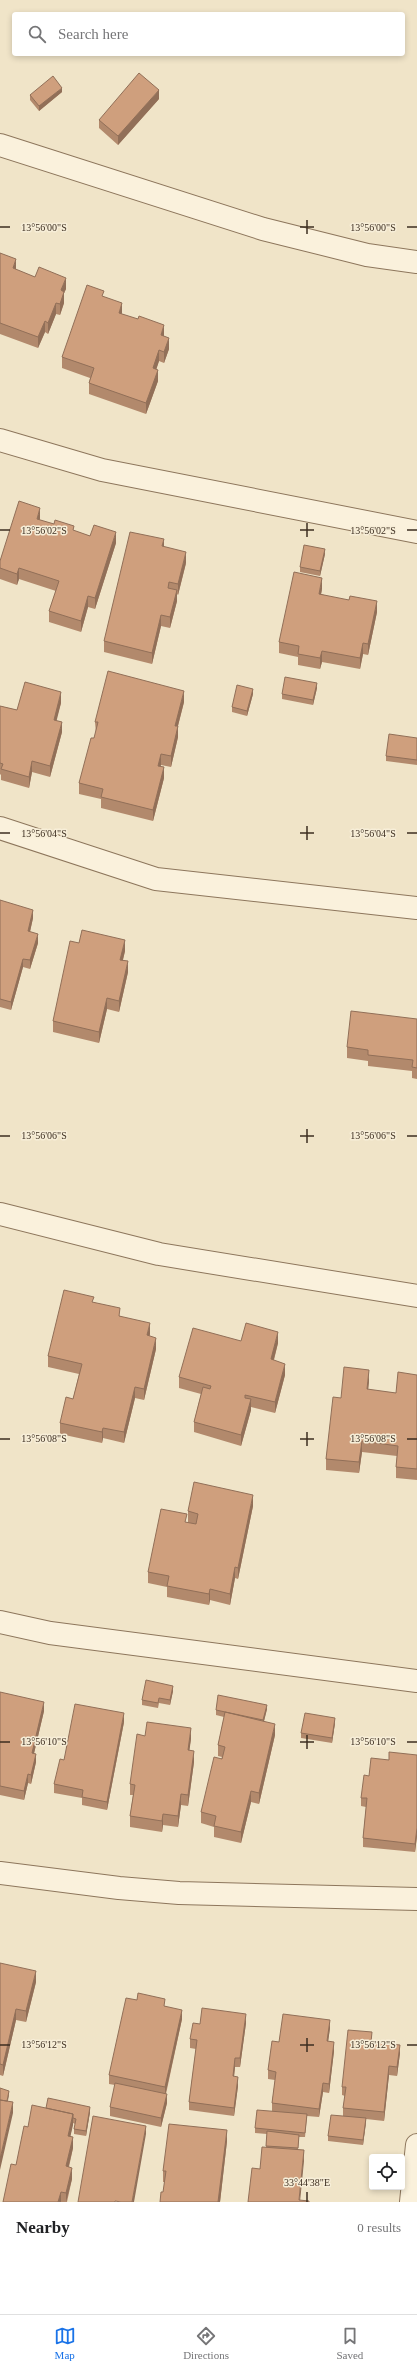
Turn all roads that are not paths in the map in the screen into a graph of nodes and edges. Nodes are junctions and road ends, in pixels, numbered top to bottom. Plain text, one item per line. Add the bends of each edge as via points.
1 (0, 145) edge
2 (417, 262) edge
3 (0, 440) edge
4 (417, 532) edge
5 (0, 828) edge
6 (417, 908) edge
7 (0, 1214) edge
8 (417, 1296) edge
9 (0, 1622) edge
10 (417, 1681) edge
11 (0, 1873) edge
12 (417, 1898) edge
13 (417, 2145) edge
14 (410, 2202) edge

1 - 2 street via 263,229 367,255
3 - 4 street via 102,470
5 - 6 street via 156,879
7 - 8 street via 159,1254
9 - 10 street via 50,1633
11 - 12 street via 179,1893
13 - 14 street

